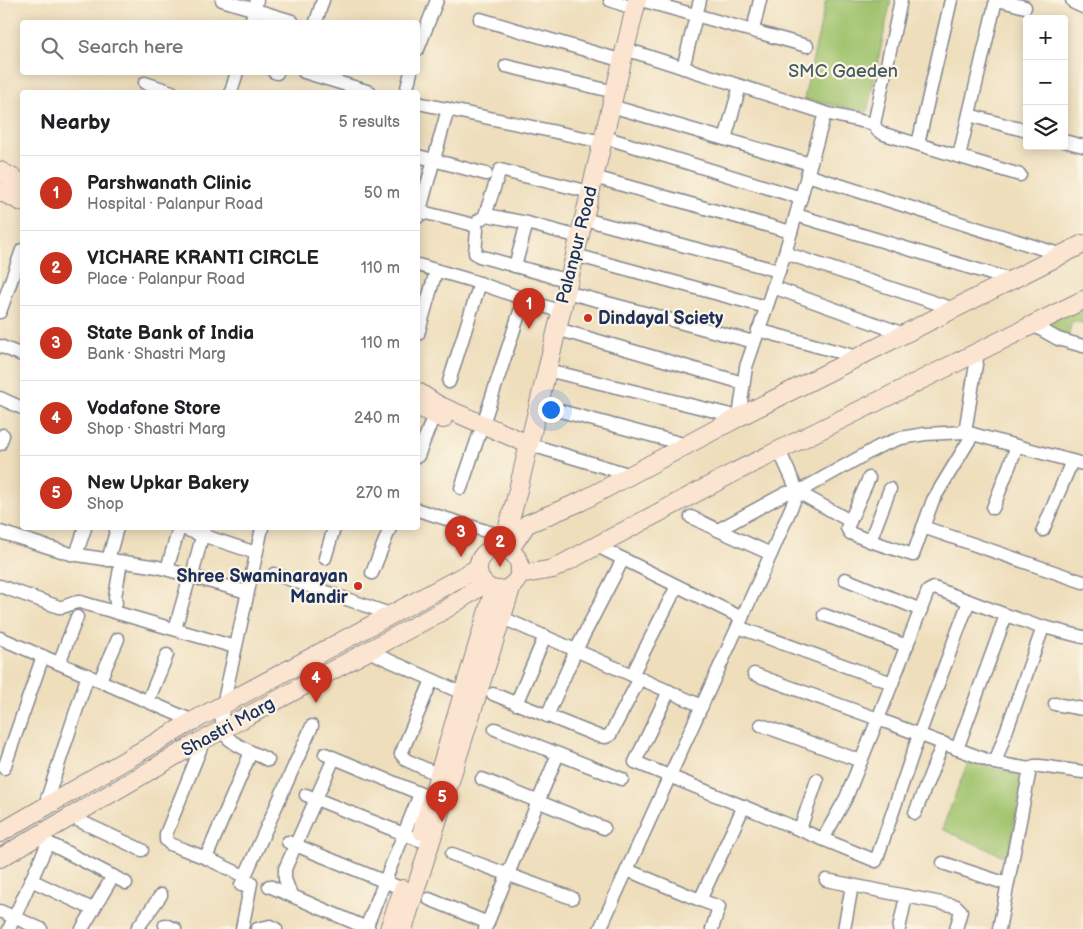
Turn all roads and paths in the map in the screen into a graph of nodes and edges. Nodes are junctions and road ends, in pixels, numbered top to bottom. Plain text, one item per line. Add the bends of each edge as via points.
1 (222, 0) edge
2 (323, 0) edge
3 (437, 0) edge
4 (610, 0) edge
5 (700, 0) edge
6 (760, 0) edge
7 (901, 0) edge
8 (951, 0) edge
9 (997, 0) edge
10 (1072, 0) edge
11 (638, 3) edge
12 (1025, 7) dead end
13 (1083, 7) edge
14 (254, 11) edge
15 (696, 15) junction
16 (480, 19) dead end
17 (288, 20) edge
18 (317, 20) edge
19 (753, 30) junction
20 (420, 44) edge
21 (806, 46) dead end
22 (624, 55) junction
23 (506, 66) dead end
24 (683, 68) junction
25 (235, 75) edge
26 (314, 75) edge
27 (410, 75) edge
28 (144, 83) dead end
29 (740, 86) junction
30 (166, 90) edge
31 (232, 90) edge
32 (363, 90) edge
33 (406, 90) edge
34 (613, 99) junction
35 (420, 102) edge
36 (448, 109) junction
37 (825, 113) junction
38 (969, 116) junction
39 (874, 124) junction
40 (1023, 130) edge
41 (603, 139) junction
42 (725, 140) junction
43 (1068, 142) edge
44 (918, 144) junction
45 (1083, 146) edge
46 (420, 156) edge
47 (959, 156) junction
48 (434, 160) junction
49 (809, 170) junction
50 (0, 171) edge
51 (486, 174) dead end
52 (1020, 175) dead end
53 (20, 182) edge
54 (592, 184) junction
55 (0, 190) edge
56 (801, 198) junction
57 (20, 201) edge
58 (420, 206) edge
59 (420, 213) edge
60 (485, 215) junction
61 (796, 215) junction
62 (584, 218) junction
63 (527, 223) junction
64 (473, 225) junction
65 (791, 232) junction
66 (579, 237) junction
67 (1083, 244) edge
68 (785, 253) junction
69 (575, 255) junction
70 (1062, 255) junction
71 (20, 256) edge
72 (420, 266) edge
73 (514, 266) junction
74 (779, 270) junction
75 (436, 271) junction
76 (1011, 280) junction
77 (10, 283) junction
78 (480, 284) junction
79 (567, 286) junction
80 (773, 287) junction
81 (20, 288) edge
82 (524, 299) junction
83 (1083, 300) edge
84 (766, 307) junction
85 (954, 309) junction
86 (0, 312) edge
87 (559, 321) junction
88 (1033, 325) junction
89 (420, 327) edge
90 (758, 330) junction
91 (904, 334) junction
92 (754, 342) junction
93 (0, 346) edge
94 (1083, 346) edge
95 (978, 352) junction
96 (20, 354) edge
97 (857, 357) junction
98 (547, 370) junction
99 (449, 382) dead end
100 (743, 384) junction
101 (420, 393) edge
102 (0, 398) edge
103 (538, 405) junction
104 (20, 407) edge
105 (420, 408) edge
106 (434, 415) junction
107 (739, 417) junction
108 (481, 430) junction
109 (969, 433) junction
110 (686, 445) junction
111 (1017, 446) junction
112 (527, 450) junction
113 (778, 450) junction
114 (420, 451) edge
115 (1078, 463) edge
116 (631, 475) junction
117 (869, 478) dead end
118 (461, 488) dead end
119 (890, 489) dead end
120 (798, 492) junction
121 (993, 508) dead end
122 (420, 511) edge
123 (691, 517) dead end
124 (850, 521) junction
125 (923, 527) junction
126 (83, 530) edge
127 (116, 530) edge
128 (179, 530) edge
129 (262, 530) edge
130 (333, 530) edge
131 (389, 530) edge
132 (718, 530) junction
133 (1043, 530) dead end
134 (0, 532) edge
135 (203, 532) edge
136 (23, 533) edge
137 (870, 541) junction
138 (505, 545) junction
139 (597, 546) junction
140 (256, 553) junction
141 (771, 554) junction
142 (76, 555) junction
143 (325, 558) dead end
144 (623, 559) junction
145 (108, 560) junction
146 (121, 562) junction
147 (167, 569) junction
148 (372, 573) dead end
149 (274, 574) dead end
150 (191, 576) junction
151 (845, 579) dead end
152 (515, 580) junction
153 (485, 581) junction
154 (1083, 582) edge
155 (0, 586) edge
156 (677, 586) junction
157 (247, 592) junction
158 (969, 602) junction
159 (116, 603) dead end
160 (921, 610) junction
161 (390, 614) junction
162 (495, 614) junction
163 (1006, 614) junction
164 (824, 615) dead end
165 (77, 617) dead end
166 (740, 622) junction
167 (1044, 627) dead end
168 (174, 629) junction
169 (545, 636) junction
170 (1083, 637) edge
171 (0, 638) edge
172 (118, 639) dead end
173 (907, 646) junction
174 (235, 647) junction
175 (576, 650) junction
176 (368, 651) junction
177 (167, 655) dead end
178 (43, 656) junction
179 (59, 662) junction
180 (754, 674) dead end
181 (88, 675) junction
182 (636, 676) junction
183 (100, 680) junction
184 (432, 680) junction
185 (892, 683) junction
186 (669, 691) junction
187 (493, 694) dead end
188 (469, 696) junction
189 (148, 701) junction
190 (516, 704) junction
191 (1055, 704) dead end
192 (223, 705) junction
193 (702, 706) junction
194 (1083, 708) edge
195 (547, 716) junction
196 (878, 719) junction
197 (193, 721) junction
198 (761, 725) dead end
199 (312, 726) dead end
200 (495, 729) dead end
201 (222, 730) junction
202 (920, 734) junction
203 (204, 740) junction
204 (943, 743) junction
205 (957, 749) junction
206 (251, 752) junction
207 (558, 754) junction
208 (268, 760) dead end
209 (861, 761) junction
210 (995, 763) junction
211 (4, 768) dead end
212 (1030, 769) junction
213 (1083, 772) edge
214 (439, 775) junction
215 (670, 776) junction
216 (482, 778) dead end
217 (622, 779) dead end
218 (817, 780) dead end
219 (311, 797) junction
220 (432, 798) junction
221 (538, 801) junction
222 (744, 806) junction
223 (44, 808) junction
224 (915, 813) dead end
225 (71, 817) junction
226 (604, 828) dead end
227 (800, 829) junction
228 (0, 833) edge
229 (411, 837) junction
230 (823, 839) junction
231 (42, 840) junction
232 (292, 844) junction
233 (142, 850) dead end
234 (452, 854) dead end
235 (0, 858) edge
236 (206, 858) junction
237 (943, 863) dead end
238 (627, 870) junction
239 (508, 874) junction
240 (31, 880) junction
241 (826, 880) dead end
242 (245, 881) junction
243 (384, 882) junction
244 (1008, 884) junction
245 (270, 886) dead end
246 (852, 886) junction
247 (403, 889) junction
248 (160, 895) dead end
249 (291, 895) junction
250 (906, 896) junction
251 (572, 898) dead end
252 (429, 899) dead end
253 (700, 900) junction
254 (88, 907) dead end
255 (0, 911) edge
256 (11, 923) edge
257 (486, 926) edge
258 (367, 928) edge
259 (41, 929) edge
260 (82, 929) edge
261 (137, 929) edge
262 (242, 929) edge
263 (258, 929) edge
264 (276, 929) edge
265 (389, 929) edge
266 (402, 929) edge
267 (600, 929) edge
268 (712, 929) edge
269 (844, 929) edge
270 (899, 929) edge
271 (956, 929) edge
272 (999, 929) edge

1 - 14 street
2 - 18 street
3 - 20 street
4 - 11 street
5 - 15 street
6 - 19 street
7 - 39 street
8 - 44 street
9 - 12 street
9 - 38 street
10 - 13 street
11 - 15 street
11 - 22 street, Palanpur Road
14 - 17 street
15 - 19 street
15 - 24 street
16 - 22 street
19 - 21 street
22 - 24 street
22 - 34 street, Palanpur Road
23 - 34 street
24 - 29 street
25 - 31 street
26 - 32 street
27 - 33 street
28 - 30 street
29 - 37 street
29 - 42 street
34 - 41 street, Palanpur Road
34 - 42 street
35 - 36 street
36 - 41 street
36 - 48 street
37 - 39 street
37 - 49 street
38 - 40 street
38 - 47 street
39 - 44 street via 884,134
41 - 54 street, Palanpur Road
41 - 56 street
42 - 49 street
43 - 45 street
44 - 47 street
46 - 48 street
47 - 52 street
48 - 51 street
48 - 58 street
49 - 56 street
49 - 70 street
50 - 53 street
54 - 60 street via 500,170
54 - 62 street, Palanpur Road
54 - 65 street
55 - 57 street
56 - 61 street
59 - 64 street
60 - 63 street
60 - 64 street
61 - 65 street
61 - 76 street
62 - 66 street, Palanpur Road
62 - 74 street
63 - 66 street
63 - 73 street
64 - 73 street via 477,230 476,255
65 - 68 street
66 - 69 street, Palanpur Road
67 - 70 street
68 - 74 street
68 - 85 street
69 - 79 street, Palanpur Road
69 - 84 street
70 - 76 street
71 - 77 street
72 - 75 street
73 - 79 street
74 - 80 street
75 - 78 street
75 - 89 street
76 - 85 street
77 - 81 street
77 - 86 street
78 - 82 street
78 - 99 street
79 - 87 street, Palanpur Road
79 - 92 street
80 - 84 street
80 - 91 street
82 - 87 street
82 - 108 street
83 - 88 street
84 - 90 street
85 - 91 street
87 - 98 street, Palanpur Road
87 - 100 street
88 - 94 street via 1058,339
88 - 95 street
90 - 92 street
90 - 97 street
91 - 97 street
92 - 100 street
93 - 96 street
95 - 109 street
95 - 113 street
97 - 107 street
98 - 103 street, Palanpur Road
98 - 107 street
100 - 107 street
101 - 108 street
102 - 104 street
103 - 110 street
103 - 112 street, Palanpur Road
105 - 106 street
106 - 108 street
106 - 114 street
107 - 110 street
108 - 112 street
108 - 118 street
109 - 111 street
109 - 120 street via 901,438 880,446
109 - 125 street via 932,500
110 - 116 street
111 - 115 street
111 - 121 street
112 - 116 street
112 - 138 street, Palanpur Road
113 - 120 street
113 - 139 street
115 - 133 street
116 - 138 street via 580,502 527,524
117 - 124 street
119 - 137 street
120 - 124 street
120 - 132 street via 786,493
120 - 141 street
122 - 138 street
123 - 132 street
124 - 137 street via 848,531
125 - 137 street via 913,555
125 - 154 street
126 - 142 street
127 - 145 street
128 - 147 street
129 - 140 street
130 - 143 street
131 - 148 street
132 - 141 street
134 - 136 street
135 - 140 street
135 - 150 street
136 - 142 street
138 - 152 street via 517,558 520,570
138 - 153 street via 483,555
139 - 144 street
139 - 152 street via 553,570
140 - 157 street
141 - 166 street
142 - 145 street
144 - 156 street
144 - 175 street
145 - 146 street
146 - 147 street
146 - 159 street
147 - 150 street
149 - 161 street
150 - 157 street
150 - 168 street
151 - 160 street
152 - 153 street via 500,590
152 - 162 street
153 - 161 street, Shastri Marg
153 - 162 street
153 - 176 street, Shastri Marg via 446,609
155 - 168 street via 59,607 76,601
156 - 166 street
156 - 182 street
157 - 174 street
158 - 160 street via 934,588 930,589
158 - 163 street
158 - 202 street
160 - 173 street
161 - 192 street, Shastri Marg
162 - 169 street
162 - 188 street
163 - 205 street
163 - 210 street via 1040,628 1041,633
164 - 173 street
165 - 179 street
166 - 185 street
166 - 193 street
167 - 170 street
168 - 174 street
169 - 175 street
169 - 190 street
171 - 178 street
172 - 183 street
173 - 185 street
174 - 192 street
175 - 182 street
175 - 195 street
176 - 184 street
176 - 201 street, Shastri Marg
177 - 189 street
178 - 179 street
178 - 211 street
179 - 181 street
180 - 196 street
181 - 183 street
181 - 223 street
182 - 186 street
182 - 195 street via 610,735 606,737
183 - 189 street
184 - 188 street
184 - 214 street via 401,754 406,760
185 - 196 street
186 - 193 street
186 - 215 street via 635,762
187 - 190 street
188 - 214 street
188 - 220 street
189 - 197 street
190 - 195 street
191 - 194 street
192 - 197 street, Shastri Marg
192 - 201 street
193 - 215 street
196 - 202 street
196 - 209 street
197 - 223 street, Shastri Marg
198 - 209 street
199 - 242 street
200 - 207 street
201 - 203 street, Shastri Marg
201 - 206 street via 231,740
202 - 204 street
202 - 230 street via 876,861
203 - 225 street, Shastri Marg
203 - 236 street via 166,840
204 - 205 street
204 - 224 street
205 - 210 street
206 - 208 street
206 - 236 street
207 - 217 street
207 - 221 street
209 - 230 street via 846,798
210 - 212 street
212 - 213 street via 1040,766
212 - 244 street
214 - 220 street
215 - 222 street
215 - 238 street
216 - 221 street
218 - 227 street
219 - 220 street via 329,756
219 - 229 street
219 - 232 street
220 - 229 street
220 - 266 street
221 - 226 street
221 - 239 street
222 - 227 street
222 - 253 street
223 - 228 street, Shastri Marg
225 - 231 street, Shastri Marg
225 - 233 street
227 - 230 street
229 - 243 street
229 - 247 street
231 - 235 street, Shastri Marg
231 - 240 street
231 - 260 street via 118,882
232 - 243 street
232 - 249 street via 284,879
234 - 239 street
236 - 242 street
237 - 244 street
238 - 253 street
238 - 267 street
239 - 251 street
239 - 257 street
240 - 254 street
240 - 256 street
241 - 246 street
242 - 262 street
243 - 247 street
243 - 258 street
244 - 272 street
245 - 249 street
246 - 250 street
246 - 269 street
247 - 265 street
248 - 261 street
249 - 258 street
250 - 270 street
250 - 271 street via 959,907 961,911
252 - 257 street
253 - 268 street via 719,907
255 - 256 street
256 - 259 street
263 - 264 street via 270,926

